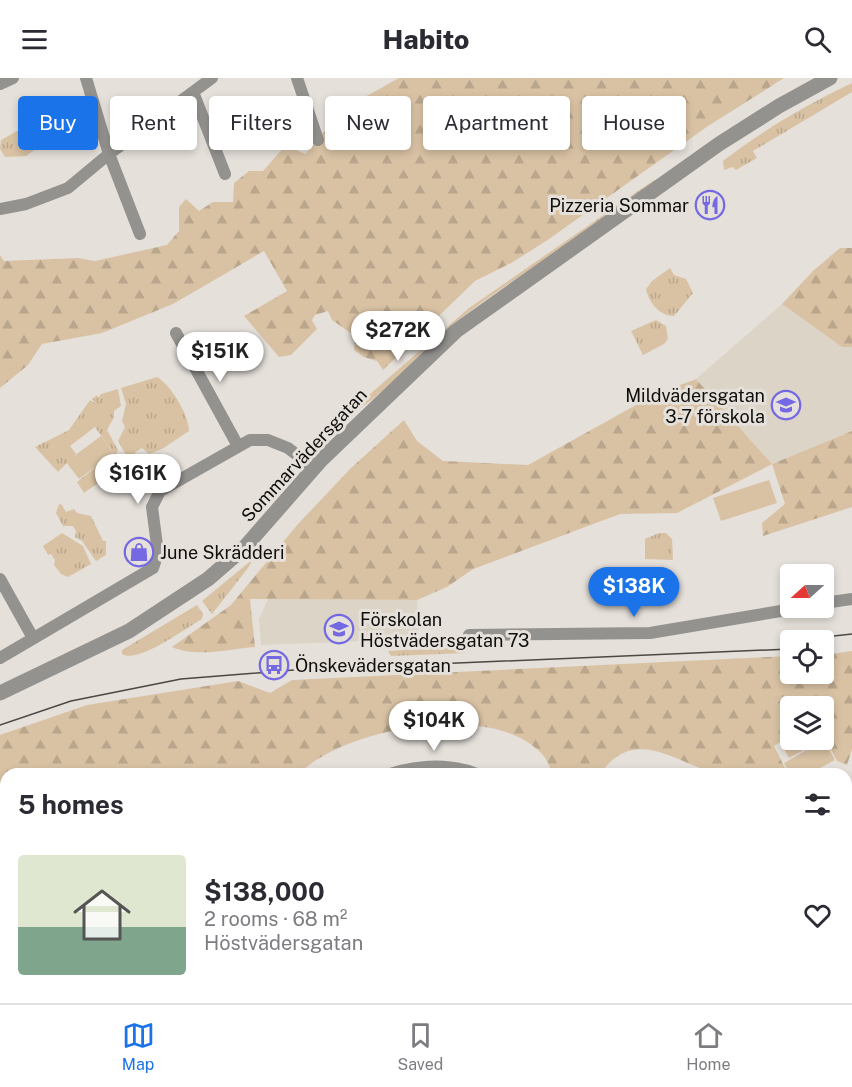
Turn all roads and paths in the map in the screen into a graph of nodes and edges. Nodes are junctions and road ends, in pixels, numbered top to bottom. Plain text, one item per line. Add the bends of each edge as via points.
1 (13, 78) edge
2 (86, 78) edge
3 (212, 78) edge
4 (297, 78) edge
5 (830, 78) edge
6 (0, 84) edge
7 (193, 92) junction
8 (318, 140) dead end
9 (109, 154) junction
10 (225, 174) dead end
11 (0, 209) edge
12 (140, 234) dead end
13 (176, 333) dead end
14 (238, 446) junction
15 (314, 468) junction
16 (0, 579) edge
17 (852, 599) edge
18 (834, 602) edge
19 (780, 611) edge
20 (469, 634) dead end
21 (33, 638) junction
22 (0, 658) edge
23 (0, 693) edge
24 (413, 768) edge
25 (456, 768) edge

1 - 6 street
2 - 9 street
3 - 7 street
4 - 8 street
5 - 15 street, Sommarvädersgatan via 719,144 477,314 434,350
7 - 9 street
7 - 10 street
9 - 11 street via 68,188
9 - 12 street
13 - 14 street
14 - 15 street via 250,440 268,440 288,448
14 - 21 street via 160,491 154,499 158,553 153,568
15 - 23 street, Sommarvädersgatan via 245,547 208,579 129,631
16 - 21 street
17 - 18 street
19 - 20 street via 650,633
21 - 22 street
24 - 25 street

